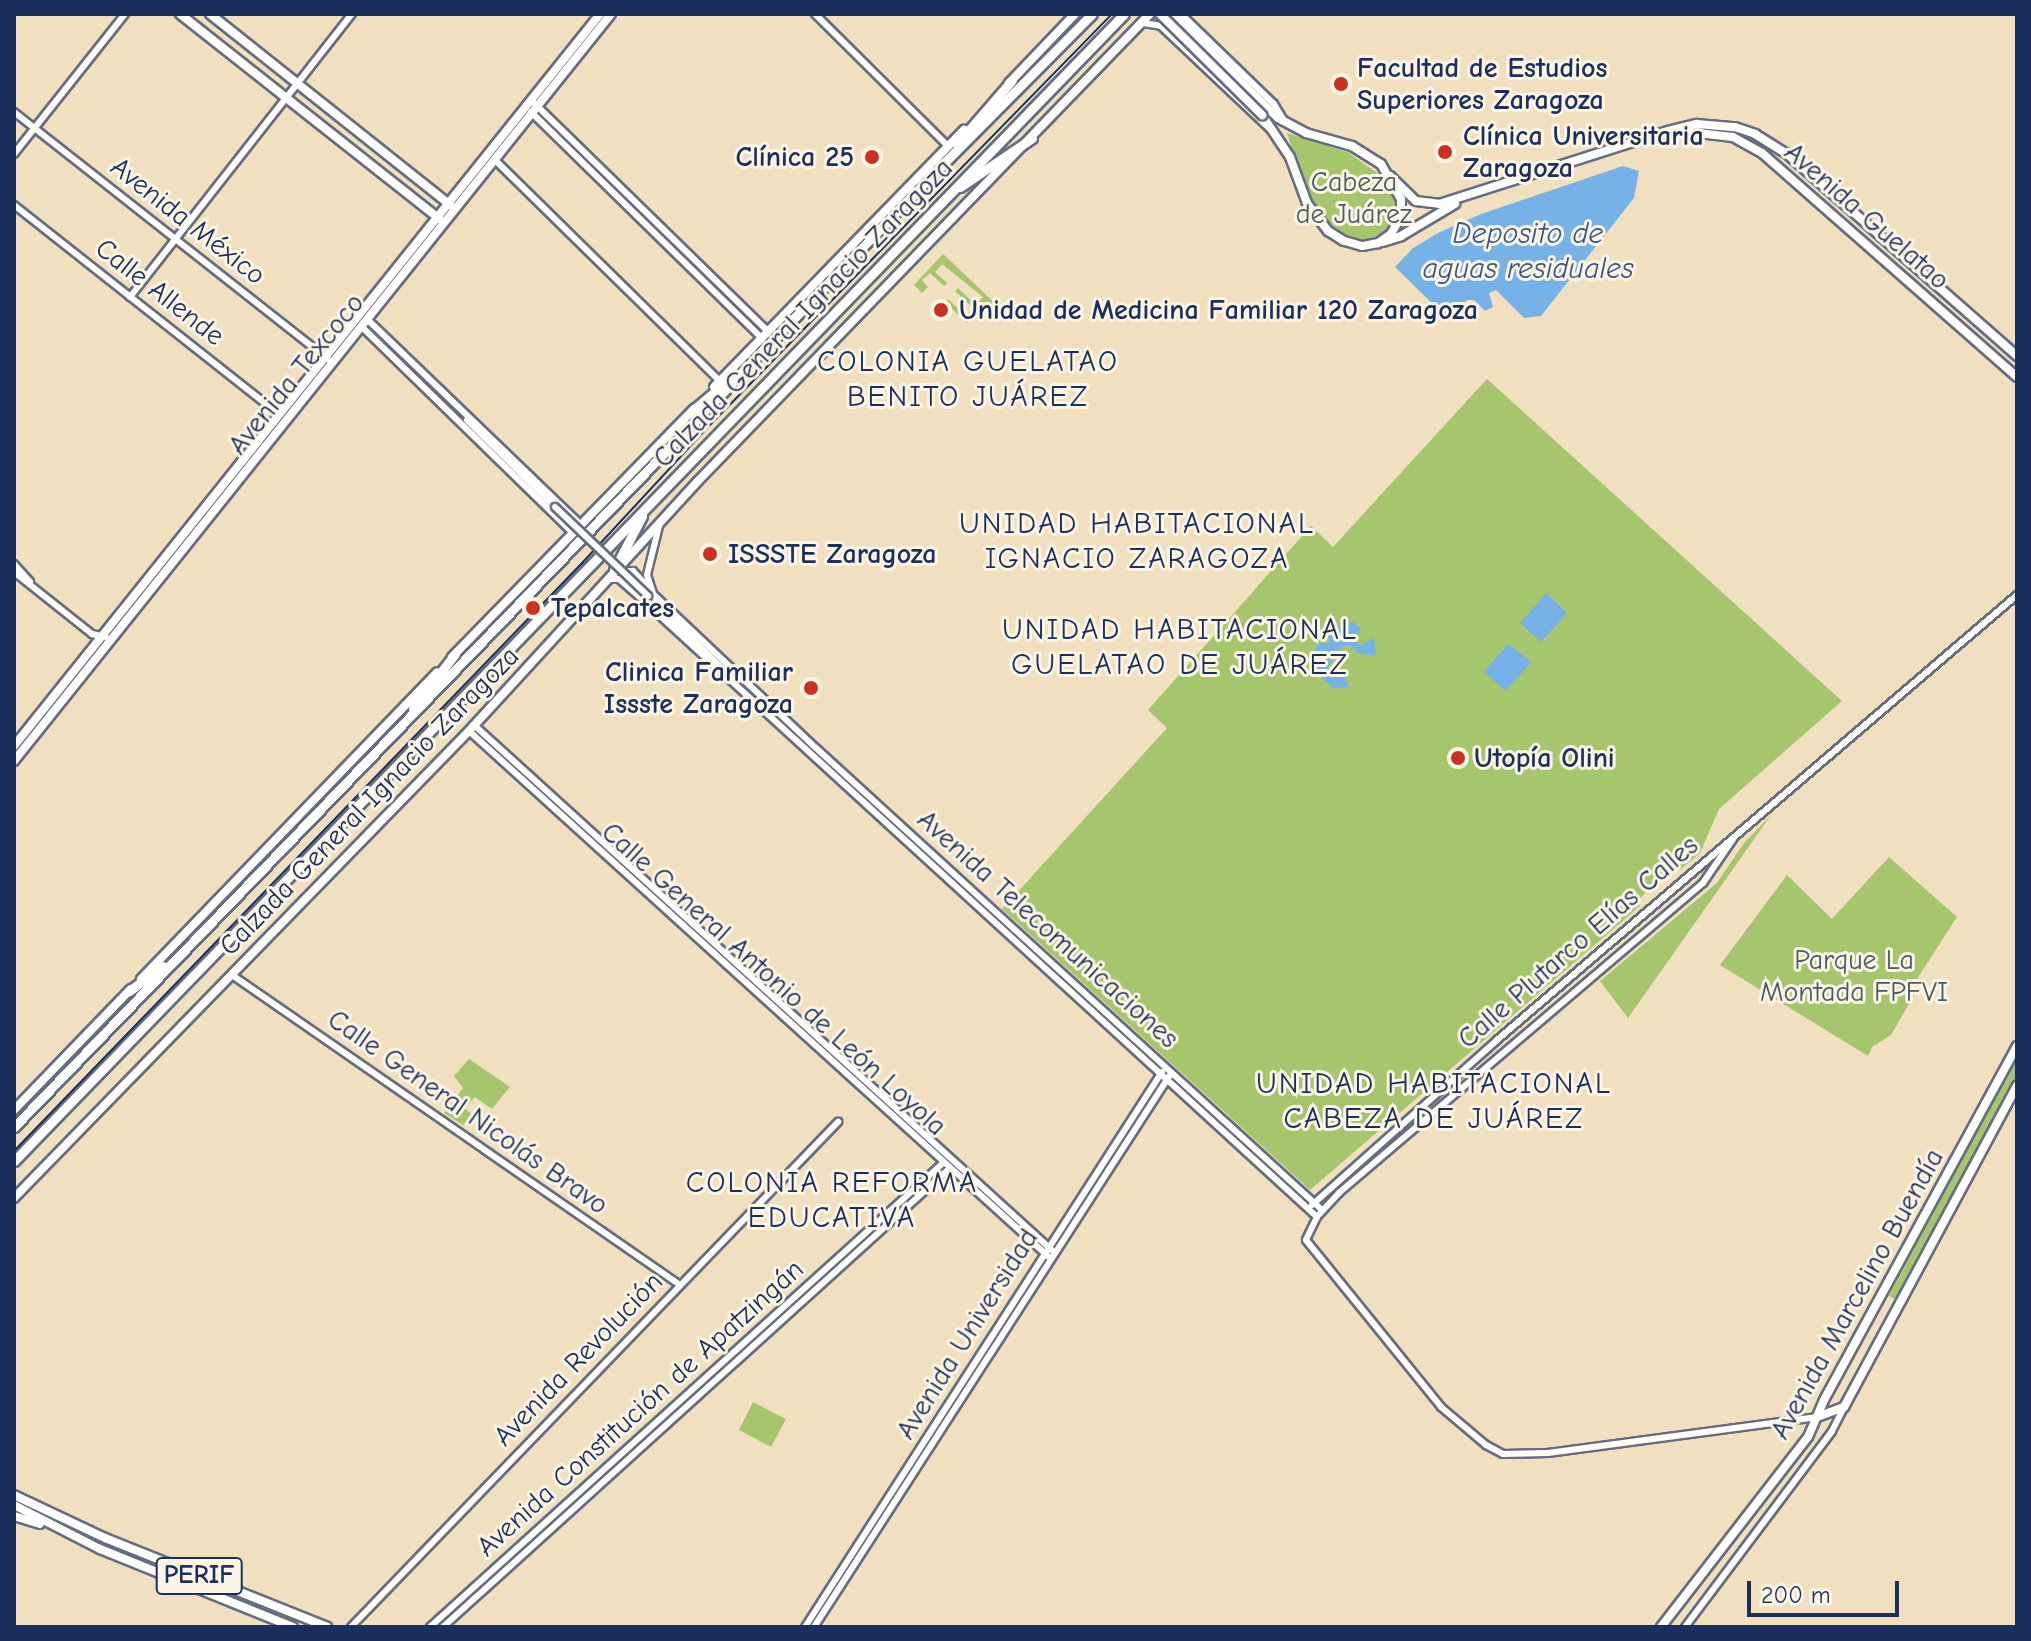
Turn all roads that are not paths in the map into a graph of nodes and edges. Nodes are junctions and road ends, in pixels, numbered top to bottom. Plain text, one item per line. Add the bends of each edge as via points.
1 (125, 14) edge
2 (180, 14) edge
3 (210, 14) edge
4 (352, 14) edge
5 (600, 14) edge
6 (611, 14) edge
7 (815, 14) edge
8 (1075, 14) edge
9 (1092, 14) edge
10 (1124, 14) edge
11 (1150, 14) edge
12 (1161, 14) edge
13 (1172, 14) edge
14 (1181, 14) edge
15 (1140, 24) junction
16 (1161, 26) junction
17 (1012, 80) junction
18 (297, 84) junction
19 (287, 98) junction
20 (531, 106) junction
21 (14, 112) edge
22 (1265, 112) junction
23 (1285, 122) junction
24 (35, 128) junction
25 (1668, 131) junction
26 (1274, 132) junction
27 (1032, 138) junction
28 (948, 146) junction
29 (14, 154) edge
30 (495, 160) junction
31 (1390, 176) junction
32 (929, 178) junction
33 (467, 188) junction
34 (944, 198) junction
35 (1463, 200) junction
36 (14, 205) edge
37 (451, 206) junction
38 (440, 220) junction
39 (430, 232) junction
40 (176, 239) junction
41 (1378, 243) junction
42 (130, 297) junction
43 (357, 316) junction
44 (368, 320) junction
45 (362, 329) junction
46 (764, 334) junction
47 (324, 356) junction
48 (2017, 356) edge
49 (757, 358) junction
50 (333, 364) junction
51 (2017, 377) edge
52 (720, 381) junction
53 (691, 412) junction
54 (462, 413) junction
55 (279, 414) junction
56 (457, 421) junction
57 (474, 430) junction
58 (651, 502) junction
59 (566, 511) junction
60 (559, 519) junction
61 (663, 519) junction
62 (581, 525) junction
63 (573, 533) junction
64 (14, 564) edge
65 (614, 570) junction
66 (14, 572) edge
67 (30, 583) junction
68 (603, 583) junction
69 (624, 583) junction
70 (649, 593) junction
71 (2017, 595) edge
72 (92, 634) junction
73 (102, 636) junction
74 (113, 639) junction
75 (94, 647) junction
76 (455, 654) junction
77 (95, 661) junction
78 (85, 666) junction
79 (729, 673) junction
80 (744, 680) junction
81 (739, 687) junction
82 (472, 728) junction
83 (399, 730) junction
84 (14, 746) edge
85 (14, 761) edge
86 (1733, 839) junction
87 (984, 904) junction
88 (186, 950) junction
89 (232, 975) junction
90 (129, 991) junction
91 (1497, 1040) junction
92 (2017, 1046) edge
93 (1504, 1049) junction
94 (1164, 1069) junction
95 (1170, 1075) junction
96 (2017, 1086) edge
97 (14, 1110) edge
98 (838, 1122) dead end
99 (14, 1127) edge
100 (14, 1161) edge
101 (950, 1162) junction
102 (14, 1198) edge
103 (1312, 1205) junction
104 (1320, 1214) junction
105 (1047, 1250) junction
106 (1053, 1256) junction
107 (680, 1285) junction
108 (1844, 1407) junction
109 (1820, 1416) junction
110 (14, 1495) edge
111 (14, 1505) edge
112 (883, 1513) junction
113 (14, 1516) edge
114 (49, 1526) junction
115 (293, 1627) edge
116 (327, 1627) edge
117 (351, 1627) edge
118 (430, 1627) edge
119 (443, 1627) edge
120 (805, 1627) edge
121 (814, 1627) edge
122 (1661, 1627) edge
123 (1685, 1627) edge

1 - 24 street
2 - 19 main road
3 - 18 main road
4 - 18 street
5 - 20 main road, Avenida Texcoco
6 - 20 main road, Avenida Texcoco
7 - 28 street
8 - 17 main road, Calzada General Ignacio Zaragoza
9 - 32 highway, Calzada General Ignacio Zaragoza
10 - 34 highway, Calzada General Ignacio Zaragoza
11 - 15 main road, Calzada General Ignacio Zaragoza
12 - 16 street
12 - 22 main road, bridge
13 - 22 main road
14 - 23 street via 1274,104
15 - 16 street via 1151,21
15 - 27 main road, Calzada General Ignacio Zaragoza
16 - 26 street
17 - 28 main road, Calzada General Ignacio Zaragoza
17 - 32 highway
18 - 19 street
18 - 37 main road
19 - 38 main road
19 - 40 street
20 - 30 main road, Avenida Texcoco
20 - 33 main road, Avenida Texcoco
20 - 46 street
21 - 24 street, Avenida México
22 - 23 main road, Avenida Guelatao
22 - 26 main road
23 - 31 main road, Avenida Guelatao via 1352,146
24 - 29 street
24 - 40 street, Avenida México
25 - 35 main road, Avenida Guelatao
25 - 48 main road, Avenida Guelatao via 1716,124 1770,142
25 - 51 main road, Avenida Guelatao via 1733,137 1762,153
26 - 41 main road via 1323,225 1353,245
27 - 34 highway
27 - 61 main road, Calzada General Ignacio Zaragoza
28 - 46 main road, Calzada General Ignacio Zaragoza
30 - 33 main road, Avenida Texcoco
30 - 52 street
31 - 35 main road, Avenida Guelatao via 1423,205
31 - 41 main road via 1402,211 1394,230
32 - 49 highway, Calzada General Ignacio Zaragoza
33 - 37 main road, Avenida Texcoco
34 - 58 highway, Calzada General Ignacio Zaragoza
35 - 41 main road, Avenida Guelatao via 1401,236
36 - 42 street, Calle Allende
37 - 38 main road, Avenida Texcoco
38 - 39 main road, Avenida Texcoco
39 - 43 main road, Avenida Texcoco
39 - 44 main road, Avenida Texcoco
40 - 42 street
40 - 47 street, Avenida México
42 - 55 street, Calle Allende
43 - 45 street
43 - 47 main road, Avenida Texcoco
44 - 45 main road, Avenida Texcoco
44 - 54 street
45 - 50 main road, Avenida Texcoco
45 - 56 street
46 - 52 main road, Calzada General Ignacio Zaragoza
47 - 50 street, Avenida México
47 - 55 main road, Avenida Texcoco
49 - 53 highway
49 - 83 highway, Calzada General Ignacio Zaragoza
50 - 74 main road, Avenida Texcoco
52 - 53 main road, Calzada General Ignacio Zaragoza
53 - 62 main road, Calzada General Ignacio Zaragoza
54 - 57 street
54 - 59 street
55 - 73 main road, Avenida Texcoco
56 - 57 street
56 - 60 street
57 - 70 street, Avenida Telecomunicaciones, bridge
58 - 65 highway
58 - 100 highway, Calzada General Ignacio Zaragoza
59 - 60 street
59 - 62 street
60 - 63 street
61 - 65 main road, Calzada General Ignacio Zaragoza
61 - 70 street via 647,575
62 - 63 main road, Calzada General Ignacio Zaragoza
63 - 76 main road, Calzada General Ignacio Zaragoza
64 - 67 street
65 - 68 main road, Calzada General Ignacio Zaragoza
66 - 67 street
67 - 72 street
68 - 69 street via 615,578
68 - 82 main road, Calzada General Ignacio Zaragoza
69 - 70 street via 623,574 631,570
69 - 81 street, Avenida Telecomunicaciones
70 - 79 street, Avenida Telecomunicaciones
70 - 80 street, Avenida Telecomunicaciones
71 - 86 street, Calle Plutarco Elías Calles
72 - 73 street
72 - 75 street
73 - 74 street
73 - 75 main road, Avenida Texcoco
74 - 77 main road, Avenida Texcoco
75 - 77 street
75 - 78 main road, Avenida Texcoco
76 - 83 highway
76 - 90 main road, Calzada General Ignacio Zaragoza
77 - 78 main road, Avenida Texcoco
78 - 84 main road, Avenida Texcoco
78 - 85 main road, Avenida Texcoco
79 - 80 street, Avenida Telecomunicaciones
79 - 81 street, Avenida Telecomunicaciones
80 - 87 street, Avenida Telecomunicaciones
81 - 87 street, Avenida Telecomunicaciones
82 - 89 main road, Calzada General Ignacio Zaragoza
82 - 101 street, Calle General Antonio de León Loyola
83 - 88 highway, Calzada General Ignacio Zaragoza
86 - 91 street, Calle Plutarco Elías Calles
86 - 93 street, Calle Plutarco Elías Calles via 1703,883
87 - 94 street, Avenida Telecomunicaciones
88 - 90 highway
88 - 99 highway, Calzada General Ignacio Zaragoza
89 - 102 main road, Calzada General Ignacio Zaragoza
89 - 107 street, Calle General Nicolás Bravo
90 - 97 main road, Calzada General Ignacio Zaragoza
91 - 93 street
91 - 103 street, Calle Plutarco Elías Calles
92 - 109 main road, Avenida Marcelino Buendía
93 - 104 street, Calle Plutarco Elías Calles
94 - 95 street, Avenida Telecomunicaciones
94 - 105 street, Avenida Universidad
95 - 103 street, Avenida Telecomunicaciones
95 - 106 street, Avenida Universidad
96 - 108 main road, Avenida Marcelino Buendía
98 - 107 street, Avenida Revolución
101 - 105 street, Calle General Antonio de León Loyola
101 - 118 street, Avenida Constitución de Apatzingán
101 - 119 street, Avenida Constitución de Apatzingán
103 - 104 street, Avenida Telecomunicaciones
104 - 109 street, Calle Plutarco Elías Calles via 1306,1240 1441,1407 1495,1451 1522,1456
105 - 106 street, Calle General Antonio de León Loyola
105 - 112 street, Avenida Universidad
106 - 112 street, Avenida Universidad
107 - 117 street, Avenida Revolución
108 - 109 main road
108 - 123 street, Avenida Marcelino Buendía via 1832,1431
109 - 122 main road, Avenida Marcelino Buendía
110 - 116 main road, PERIF via 105,1538
111 - 114 main road, PERIF
112 - 120 street, Avenida Universidad
112 - 121 street, Avenida Universidad
113 - 114 main road
114 - 115 main road, PERIF

